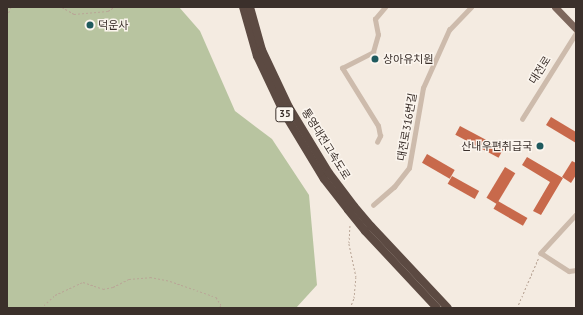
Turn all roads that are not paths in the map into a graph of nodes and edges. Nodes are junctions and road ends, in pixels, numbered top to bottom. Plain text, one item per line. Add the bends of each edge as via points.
1 (243, 7) edge
2 (250, 7) edge
3 (385, 7) edge
4 (471, 7) edge
5 (555, 7) edge
6 (576, 29) edge
7 (576, 33) edge
8 (522, 119) dead end
9 (377, 142) dead end
10 (373, 205) dead end
11 (351, 208) junction
12 (576, 215) edge
13 (368, 229) junction
14 (576, 270) edge
15 (437, 308) edge
16 (448, 308) edge

1 - 11 highway, 통영대전고속도로 / 35 via 257,56 284,113 324,178
2 - 11 highway, 통영대전고속도로 / 35 via 262,50 290,107
3 - 9 street via 376,19 378,35 373,52 342,68 378,126 380,136
4 - 10 street, 대전로316번길 via 449,30 423,88 409,168 394,187
5 - 6 main road
7 - 8 street, 대전로
11 - 13 highway, 통영대전고속도로 / 35, bridge
12 - 14 street via 541,253 569,271
13 - 15 highway, 통영대전고속도로 / 35
13 - 16 highway, 통영대전고속도로 / 35

